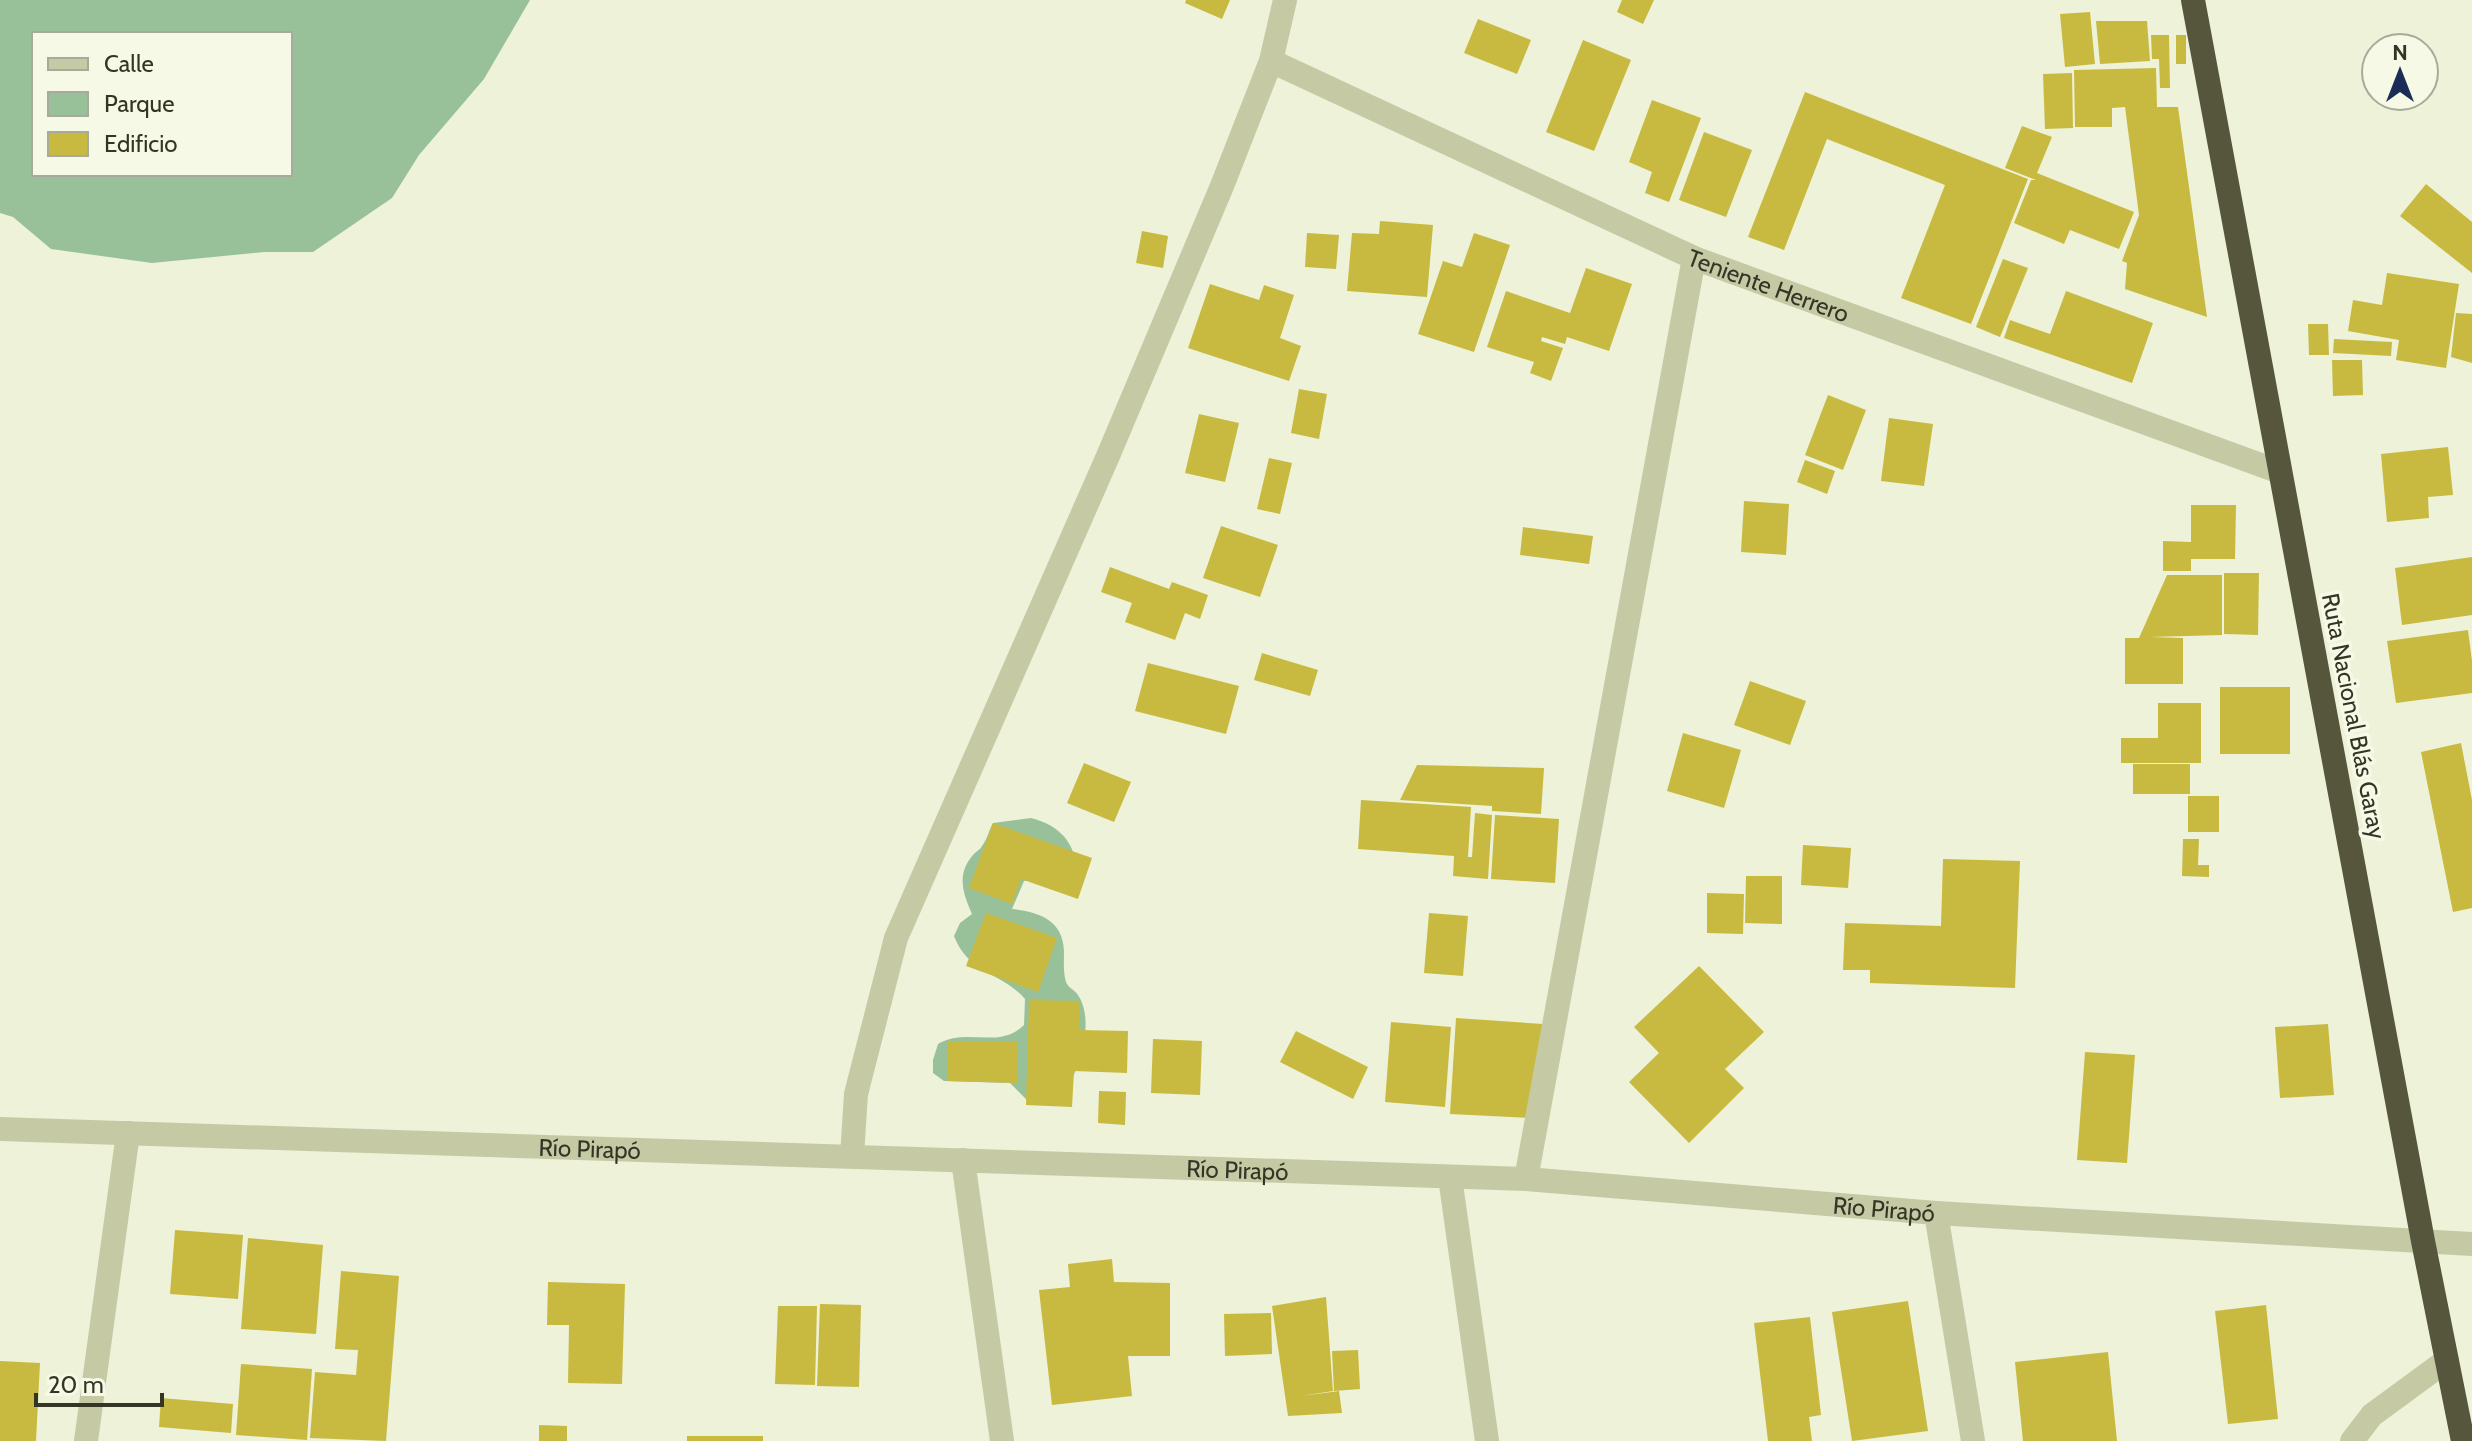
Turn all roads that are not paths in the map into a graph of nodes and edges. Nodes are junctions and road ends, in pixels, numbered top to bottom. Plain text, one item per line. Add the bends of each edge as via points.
1 (1285, 0) edge
2 (2193, 0) edge
3 (1271, 61) junction
4 (1694, 258) junction
5 (2280, 472) junction
6 (0, 1129) edge
7 (128, 1133) junction
8 (852, 1156) junction
9 (963, 1160) junction
10 (1450, 1177) junction
11 (1526, 1179) junction
12 (1936, 1213) junction
13 (2423, 1241) junction
14 (2472, 1244) edge
15 (2447, 1360) junction
16 (86, 1441) edge
17 (1002, 1441) edge
18 (1487, 1441) edge
19 (1973, 1441) edge
20 (2352, 1441) edge
21 (2463, 1441) edge

1 - 3 street
2 - 5 highway, Ruta Nacional Blás Garay
3 - 4 street, Teniente Herrero
3 - 8 street via 1114,442 896,938 856,1094
4 - 5 street, Teniente Herrero
4 - 11 street
5 - 13 highway, Ruta Nacional Blás Garay
6 - 7 street, Río Pirapó
7 - 8 street, Río Pirapó
7 - 16 street
8 - 9 street, Río Pirapó
9 - 10 street, Río Pirapó
9 - 17 street
10 - 11 street, Río Pirapó
10 - 18 street
11 - 12 street, Río Pirapó
12 - 13 street, Río Pirapó
12 - 19 street
13 - 14 street, Río Pirapó
13 - 15 highway, Ruta Nacional Blás Garay
15 - 20 street via 2372,1415
15 - 21 highway, Ruta Nacional Blás Garay

